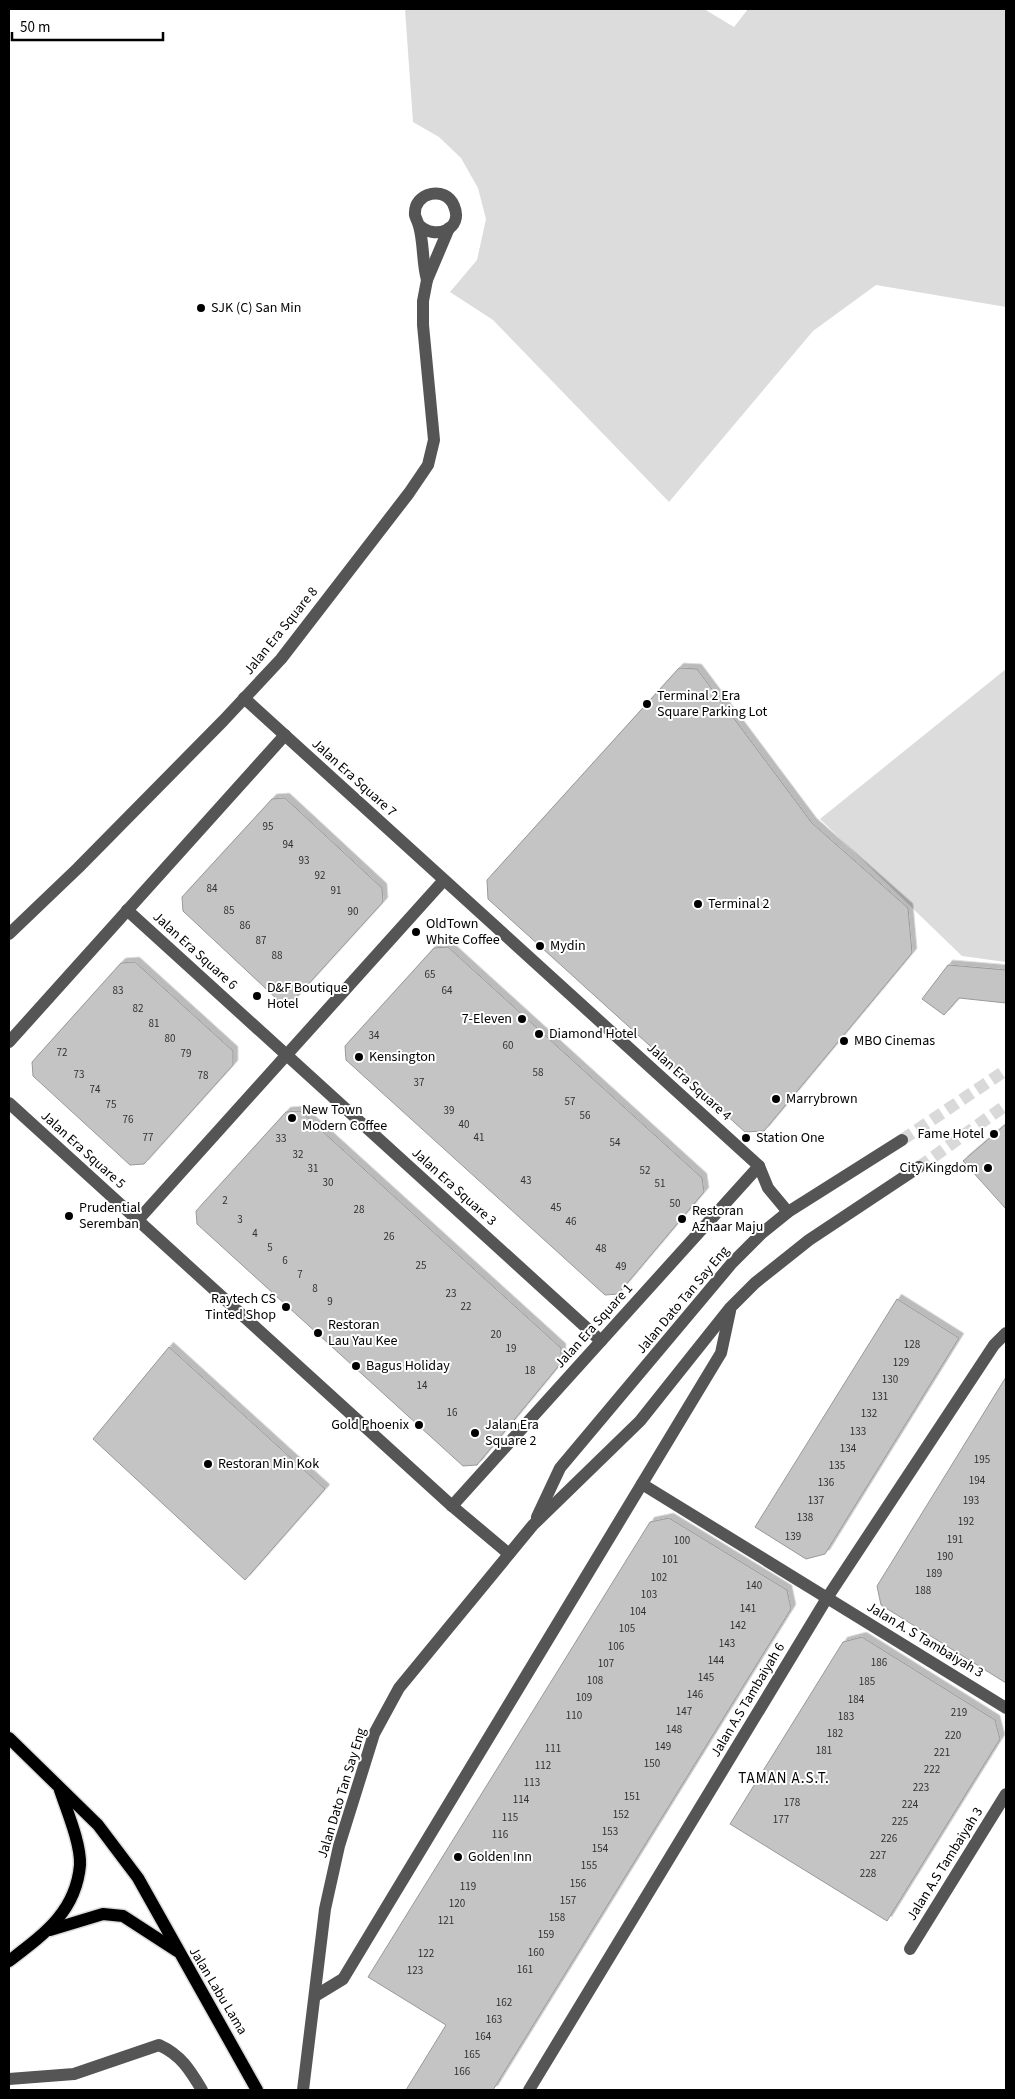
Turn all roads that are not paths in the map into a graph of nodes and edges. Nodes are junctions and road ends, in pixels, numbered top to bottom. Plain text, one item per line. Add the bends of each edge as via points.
1 (419, 225) junction
2 (449, 228) junction
3 (427, 280) junction
4 (244, 698) junction
5 (285, 735) junction
6 (444, 880) junction
7 (127, 910) junction
8 (9, 934) edge
9 (9, 1042) edge
10 (286, 1055) junction
11 (9, 1102) edge
12 (902, 1140) tunnel mouth
13 (758, 1166) junction
14 (920, 1167) tunnel mouth
15 (788, 1212) junction
16 (138, 1220) junction
17 (730, 1308) junction
18 (1006, 1333) edge
19 (601, 1341) junction
20 (642, 1484) junction
21 (452, 1506) junction
22 (533, 1525) junction
23 (509, 1554) junction
24 (828, 1598) junction
25 (1006, 1708) edge
26 (9, 1738) edge
27 (60, 1788) junction
28 (1006, 1794) edge
29 (50, 1930) junction
30 (910, 1949) dead end
31 (180, 1952) junction
32 (9, 1961) edge
33 (315, 1996) junction
34 (9, 2079) edge
35 (303, 2089) edge
36 (202, 2090) edge
37 (257, 2090) edge
38 (529, 2090) edge

1 - 2 street via 437,234
1 - 2 street, Jalan Era Square 8 via 416,217 418,203 428,194 440,193 451,200 456,211
1 - 3 street, Jalan Era Square 8
2 - 3 street, Jalan Era Square 8
3 - 4 street, Jalan Era Square 8 via 423,325 434,440 428,465 410,493 281,659
4 - 5 street, Jalan Era Square 7
4 - 8 street, Jalan Era Square 8
5 - 6 street, Jalan Era Square 7
5 - 7 street
6 - 10 street
6 - 13 street, Jalan Era Square 4
7 - 9 street
7 - 10 street, Jalan Era Square 6
10 - 16 street
10 - 19 street, Jalan Era Square 3
11 - 16 street, Jalan Era Square 5
12 - 15 street, Jalan Dato Tan Say Eng
13 - 15 street via 768,1188
13 - 19 street, Jalan Era Square 1
14 - 17 street, Jalan Dato Tan Say Eng via 809,1240 755,1283
15 - 22 street, Jalan Dato Tan Say Eng via 732,1263 560,1468
16 - 21 street
17 - 20 street via 722,1353
17 - 22 street, Jalan Dato Tan Say Eng via 640,1421
18 - 24 street, Jalan A.S Tambaiyah 6 via 994,1345
19 - 21 street, Jalan Era Square 1
20 - 24 street, Jalan A. S Tambaiyah 3
20 - 33 street via 343,1979
21 - 23 street
22 - 23 street, Jalan Dato Tan Say Eng
23 - 33 street, Jalan Dato Tan Say Eng via 399,1688 374,1734 338,1846 325,1909
24 - 25 street, Jalan A. S Tambaiyah 3
24 - 38 street, Jalan A.S Tambaiyah 6
26 - 27 main road
27 - 29 main road, Jalan Labu Lama via 80,1864 69,1903
27 - 31 main road via 98,1825 138,1878
28 - 30 street, Jalan A.S Tambaiyah 3
29 - 31 main road, Jalan Labu Lama via 103,1914 123,1916
29 - 32 main road, Jalan Labu Lama
31 - 37 main road, Jalan Labu Lama
33 - 35 street, Jalan Dato Tan Say Eng
34 - 36 street via 74,2074 159,2045 188,2065

